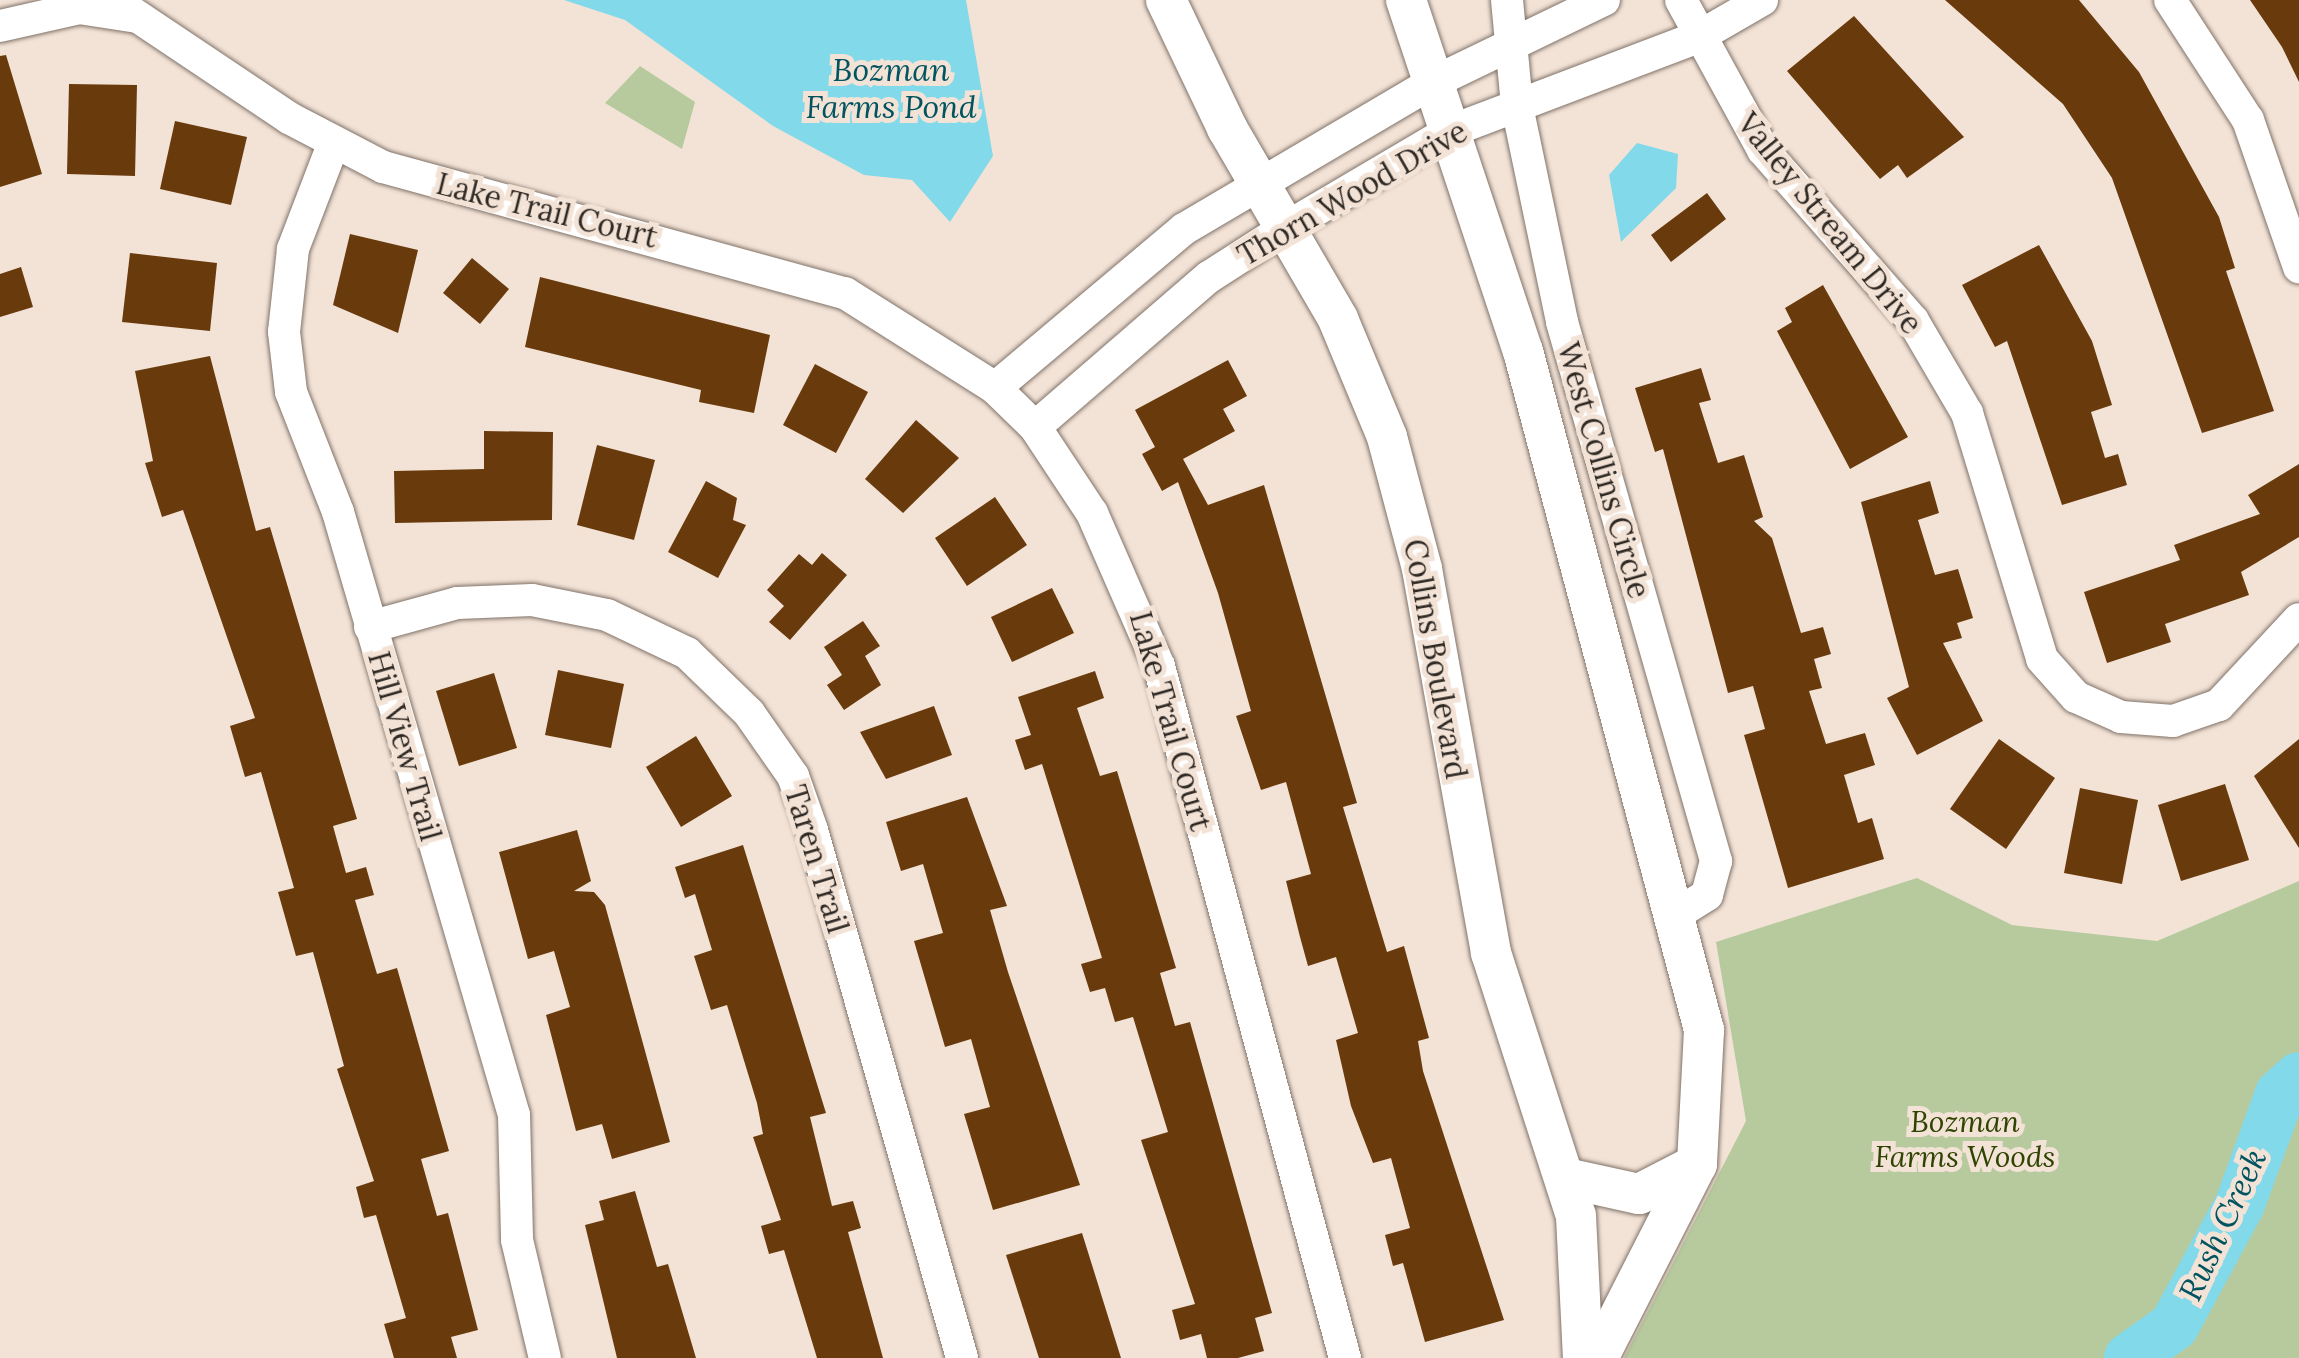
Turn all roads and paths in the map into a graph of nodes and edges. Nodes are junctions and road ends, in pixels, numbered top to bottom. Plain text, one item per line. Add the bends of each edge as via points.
1 (112, 0) edge
2 (1166, 0) edge
3 (1406, 0) edge
4 (1507, 0) edge
5 (1604, 0) edge
6 (1680, 0) edge
7 (1762, 0) edge
8 (2170, 0) edge
9 (146, 18) junction
10 (0, 26) edge
11 (1698, 37) junction
12 (1515, 42) junction
13 (1432, 83) junction
14 (1517, 106) junction
15 (1448, 132) junction
16 (334, 142) junction
17 (1259, 183) junction
18 (1288, 226) junction
19 (2299, 268) edge
20 (995, 388) junction
21 (1035, 427) junction
22 (2299, 619) edge
23 (370, 627) junction
24 (1674, 916) junction
25 (1697, 1164) junction
26 (1566, 1178) junction
27 (546, 1358) edge
28 (962, 1358) edge
29 (1345, 1358) edge
30 (1583, 1358) edge
31 (1598, 1358) edge

1 - 9 street, Lake Trail Court
2 - 17 street, Collins Boulevard
3 - 13 street
4 - 12 street, West Collins Circle
5 - 12 street, Thorn Wood Drive
6 - 11 street, Valley Stream Drive
7 - 11 street, Thorn Wood Drive
8 - 19 street via 2248,120
9 - 10 street, Lake Trail Court via 79,8
9 - 16 street, Lake Trail Court
11 - 14 street, Thorn Wood Drive
11 - 22 street, Valley Stream Drive via 1763,150 1912,321 1967,413 2042,659 2076,697 2121,717 2173,721 2219,704
12 - 13 street, Thorn Wood Drive
12 - 14 street, West Collins Circle
13 - 15 street
13 - 17 street, Thorn Wood Drive
14 - 15 street, Thorn Wood Drive
14 - 24 street, West Collins Circle via 1572,358 1712,844 1706,895
15 - 18 street, Thorn Wood Drive
15 - 24 street via 1523,351
16 - 20 street, Lake Trail Court via 444,186 845,293
16 - 23 street, Hill View Trail via 294,249 284,332 291,392
17 - 18 street, Collins Boulevard
17 - 20 street, Thorn Wood Drive via 1184,229
18 - 21 street, Thorn Wood Drive via 1209,277
18 - 26 street, Collins Boulevard via 1356,355 1396,467 1491,953
20 - 21 street, Lake Trail Court
21 - 29 street, Lake Trail Court via 1092,513 1159,666
23 - 27 street, Hill View Trail via 514,1116 517,1240
23 - 28 street, Taren Trail via 457,603 532,600 607,615 687,652 749,713 793,776 812,830
24 - 25 street via 1708,1067
25 - 26 street via 1639,1194
25 - 31 street
26 - 30 street, Collins Boulevard via 1582,1246

